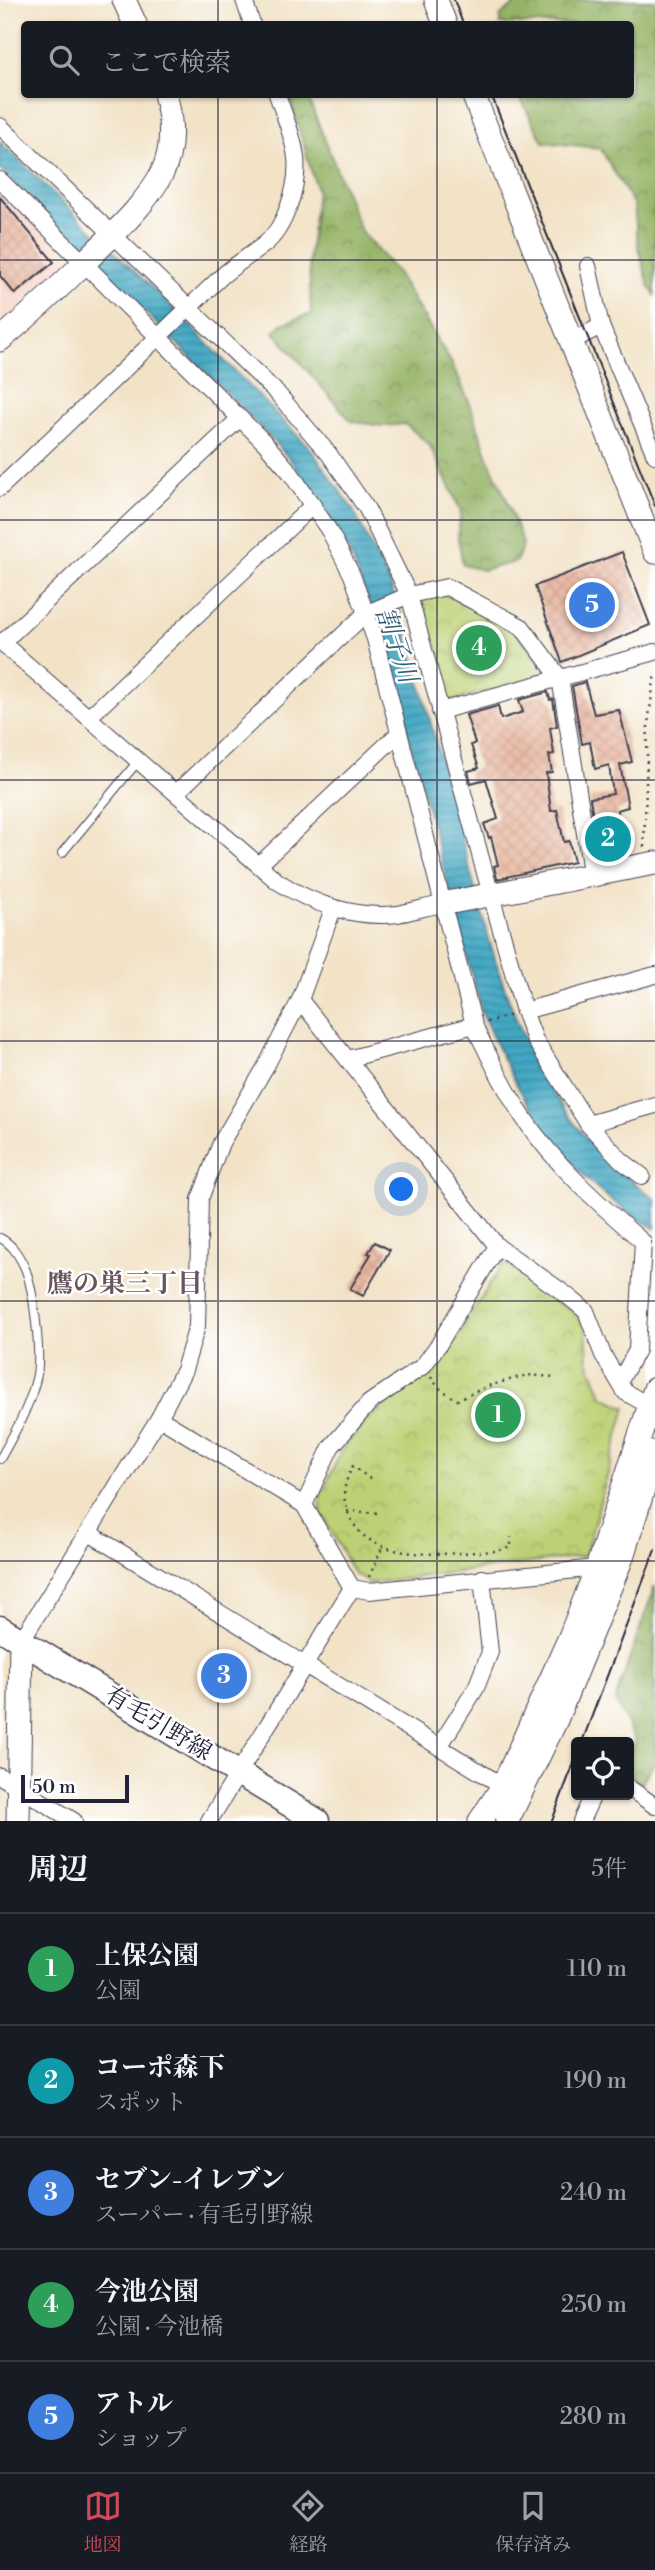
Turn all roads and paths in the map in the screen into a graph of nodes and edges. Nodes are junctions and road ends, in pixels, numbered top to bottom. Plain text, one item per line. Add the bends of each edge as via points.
1 (124, 0) edge
2 (244, 0) edge
3 (436, 0) edge
4 (134, 21) edge
5 (251, 21) edge
6 (444, 21) edge
7 (166, 98) edge
8 (277, 98) edge
9 (475, 98) edge
10 (0, 125) edge
11 (0, 180) edge
12 (111, 236) junction
13 (85, 262) junction
14 (588, 267) dead end
15 (186, 310) junction
16 (601, 326) junction
17 (160, 336) junction
18 (0, 340) edge
19 (572, 341) junction
20 (240, 418) junction
21 (655, 456) edge
22 (0, 488) edge
23 (313, 505) junction
24 (655, 552) edge
25 (406, 596) junction
26 (367, 613) junction
27 (1, 642) edge
28 (655, 652) edge
29 (655, 673) edge
30 (560, 678) junction
31 (440, 711) junction
32 (89, 718) junction
33 (399, 733) junction
34 (139, 760) junction
35 (177, 792) junction
36 (62, 853) dead end
37 (650, 857) edge
38 (259, 865) junction
39 (592, 877) junction
40 (487, 896) junction
41 (444, 903) junction
42 (333, 909) junction
43 (655, 975) edge
44 (300, 1000) junction
45 (521, 1012) junction
46 (478, 1024) junction
47 (348, 1059) junction
48 (655, 1105) edge
49 (588, 1124) junction
50 (642, 1176) dead end
51 (0, 1238) edge
52 (496, 1246) junction
53 (423, 1366) junction
54 (554, 1377) dead end
55 (620, 1381) junction
56 (654, 1401) edge
57 (159, 1418) junction
58 (655, 1452) edge
59 (0, 1459) edge
60 (370, 1479) dead end
61 (304, 1505) junction
62 (347, 1511) junction
63 (378, 1513) dead end
64 (89, 1533) junction
65 (511, 1537) dead end
66 (382, 1547) junction
67 (597, 1568) junction
68 (482, 1578) junction
69 (352, 1588) junction
70 (369, 1591) junction
71 (0, 1628) edge
72 (21, 1641) junction
73 (306, 1665) junction
74 (439, 1747) junction
75 (238, 1773) junction
76 (9, 1782) edge
77 (503, 1786) junction
78 (634, 1791) edge
79 (591, 1800) edge
80 (655, 1806) edge
81 (18, 1821) edge
82 (74, 1821) edge
83 (209, 1821) edge
84 (317, 1821) edge
85 (480, 1821) edge
86 (507, 1821) edge
87 (581, 1821) edge

1 - 4 street
2 - 5 street
3 - 6 street
7 - 12 street via 170,145 163,172
8 - 15 street via 297,154 298,177 281,226
9 - 19 street
10 - 12 street
11 - 13 street
12 - 13 street
12 - 15 street
13 - 17 street
13 - 18 street
14 - 16 street
15 - 17 street
15 - 25 street via 277,393 329,454 367,509
16 - 19 street
16 - 21 street
17 - 20 street
17 - 22 street
19 - 24 street
20 - 23 street via 290,472
20 - 27 street
23 - 26 street via 352,575
23 - 32 street
25 - 26 street
25 - 30 street via 447,587 500,614 522,627
25 - 31 street
26 - 33 street
26 - 35 street
27 - 32 street
28 - 30 street
29 - 37 path via 646,760
30 - 31 street
30 - 39 street
31 - 40 street
32 - 34 street
33 - 38 street
33 - 41 street
34 - 35 street
34 - 36 lane
35 - 38 street
37 - 39 street
38 - 42 street via 296,893
39 - 40 street
40 - 41 street
40 - 45 street
41 - 42 street via 396,914
41 - 46 street
42 - 44 street
43 - 45 street
44 - 47 street
44 - 57 street via 221,1143 200,1199 198,1326 184,1370
45 - 46 path
45 - 49 street
46 - 47 street
46 - 55 street via 499,1078 524,1118 569,1173 643,1242 637,1350
47 - 52 street
48 - 49 street
49 - 50 street
51 - 59 lane via 10,1243 26,1268 37,1338 37,1377 20,1424
52 - 53 street
52 - 55 street via 586,1311 603,1355
53 - 54 path via 438,1387 457,1400 527,1375
53 - 61 street via 369,1403 354,1420 331,1447
55 - 56 street via 625,1392
56 - 67 street
57 - 61 street
57 - 64 street
58 - 86 street via 621,1560 556,1720
60 - 62 path via 353,1466 344,1482
61 - 69 street
62 - 63 path
62 - 66 path via 355,1529
64 - 72 street
64 - 73 street
65 - 66 path via 511,1547 498,1551 398,1552
66 - 70 path via 369,1573
67 - 68 street
67 - 77 street
68 - 70 street
68 - 74 street via 490,1652 476,1688
69 - 70 street
69 - 73 street
71 - 72 main road, 有毛引野線
72 - 75 main road, 有毛引野線
72 - 76 street
73 - 74 street
73 - 75 street
74 - 77 street
75 - 83 street
75 - 84 main road, 有毛引野線
76 - 81 street
76 - 82 street
77 - 85 street
78 - 80 street
79 - 87 street

